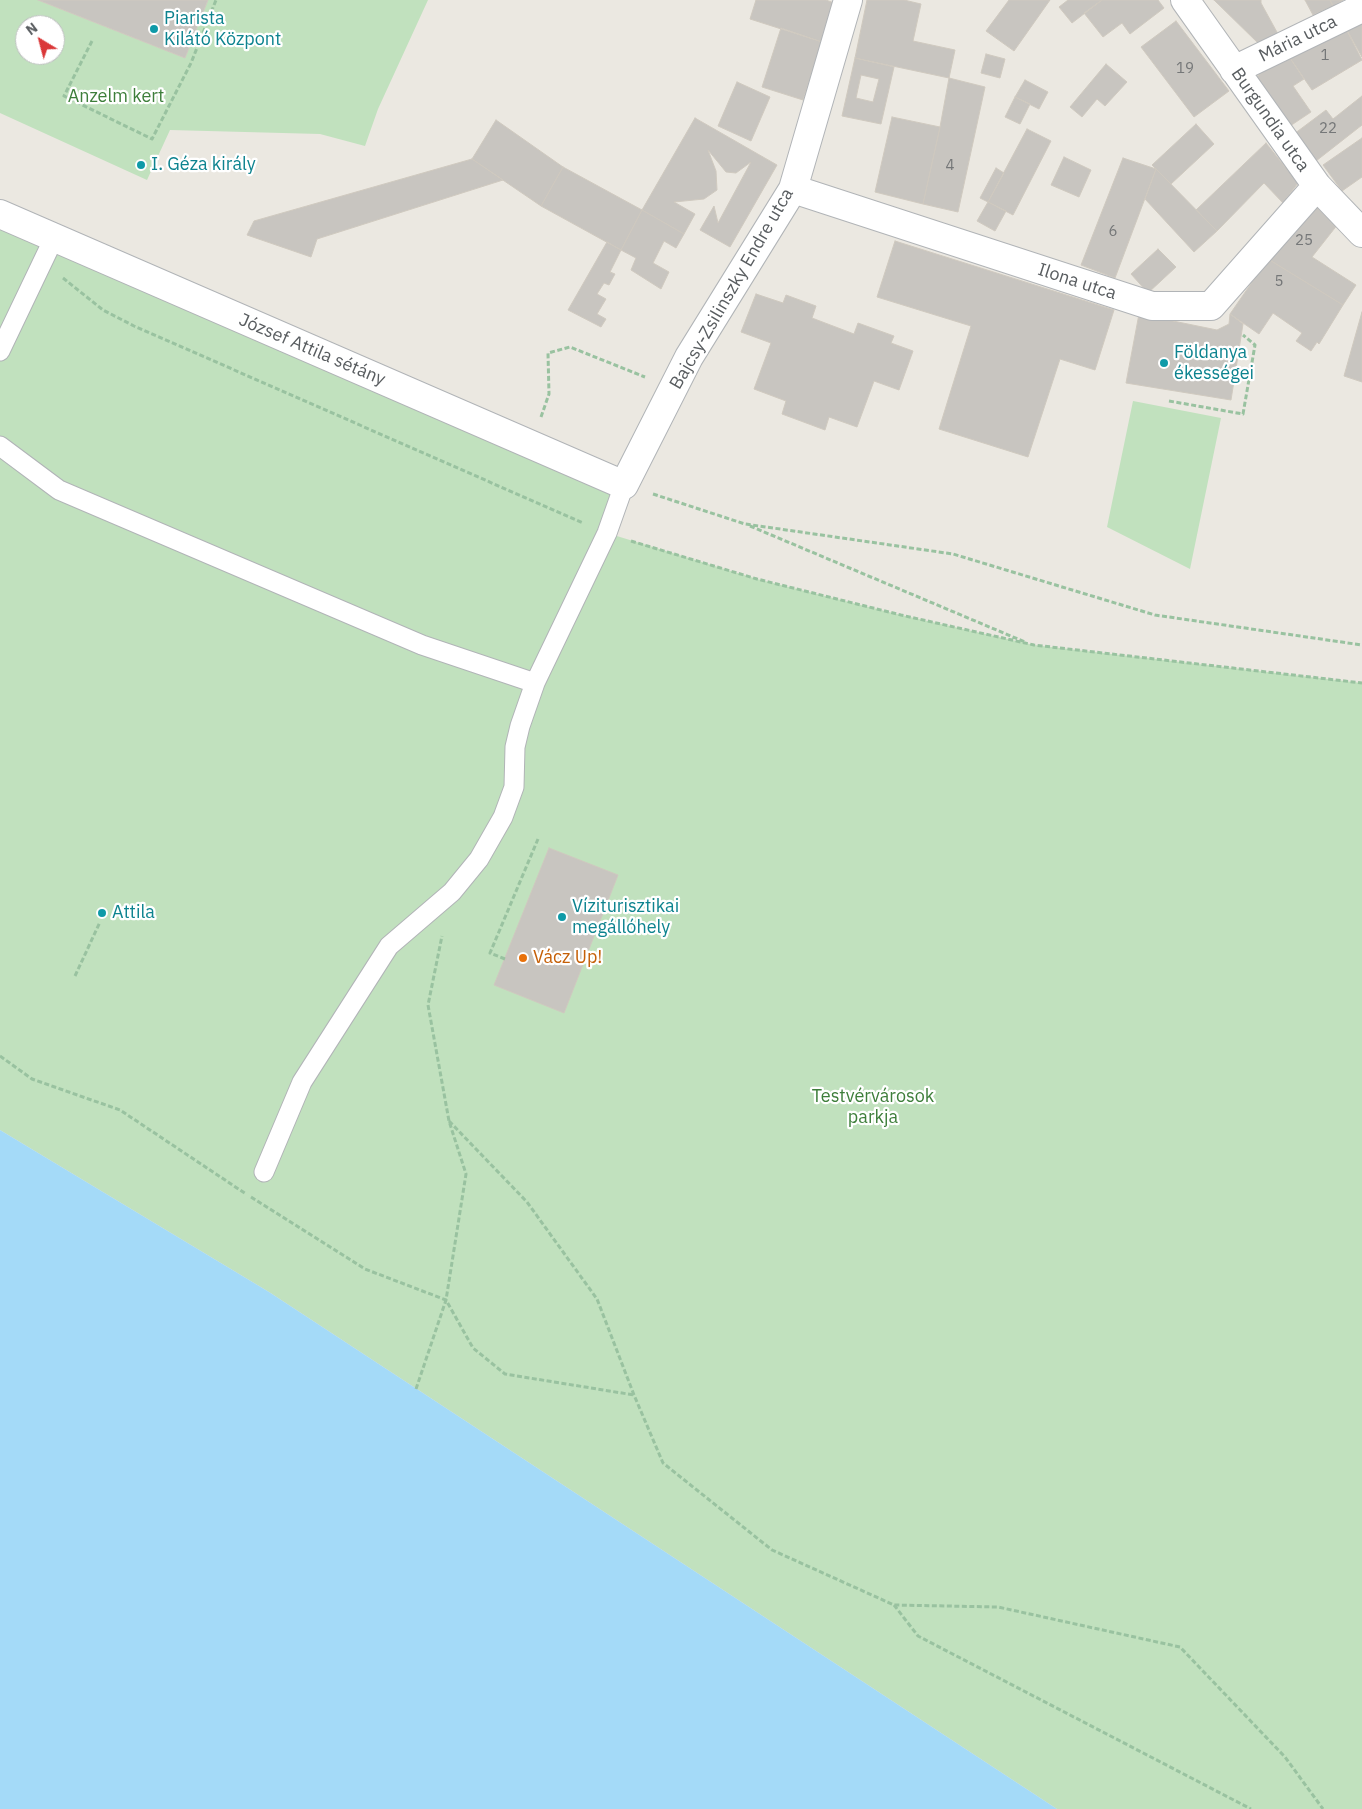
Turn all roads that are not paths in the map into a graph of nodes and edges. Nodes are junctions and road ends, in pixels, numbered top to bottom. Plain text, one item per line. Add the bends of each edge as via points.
1 (848, 0) edge
2 (1186, 0) edge
3 (1362, 8) edge
4 (1234, 70) junction
5 (1317, 186) junction
6 (792, 189) junction
7 (0, 214) edge
8 (1362, 233) edge
9 (54, 238) junction
10 (0, 351) edge
11 (0, 446) edge
12 (624, 485) junction
13 (535, 683) junction
14 (264, 1172) dead end

1 - 6 street, Bajcsy-Zsilinszky Endre utca
2 - 4 street, Burgundia utca
3 - 4 street, Mária utca
4 - 5 street, Burgundia utca
5 - 6 street, Ilona utca via 1211,306 1152,306
5 - 8 street, Burgundia utca
6 - 12 street, Bajcsy-Zsilinszky Endre utca via 689,357
7 - 9 street, József Attila sétány
9 - 10 lane
9 - 12 street, József Attila sétány
11 - 13 lane via 60,490 422,645
12 - 13 lane via 607,533
13 - 14 lane via 518,733 514,787 503,817 479,859 452,892 389,946 302,1082

